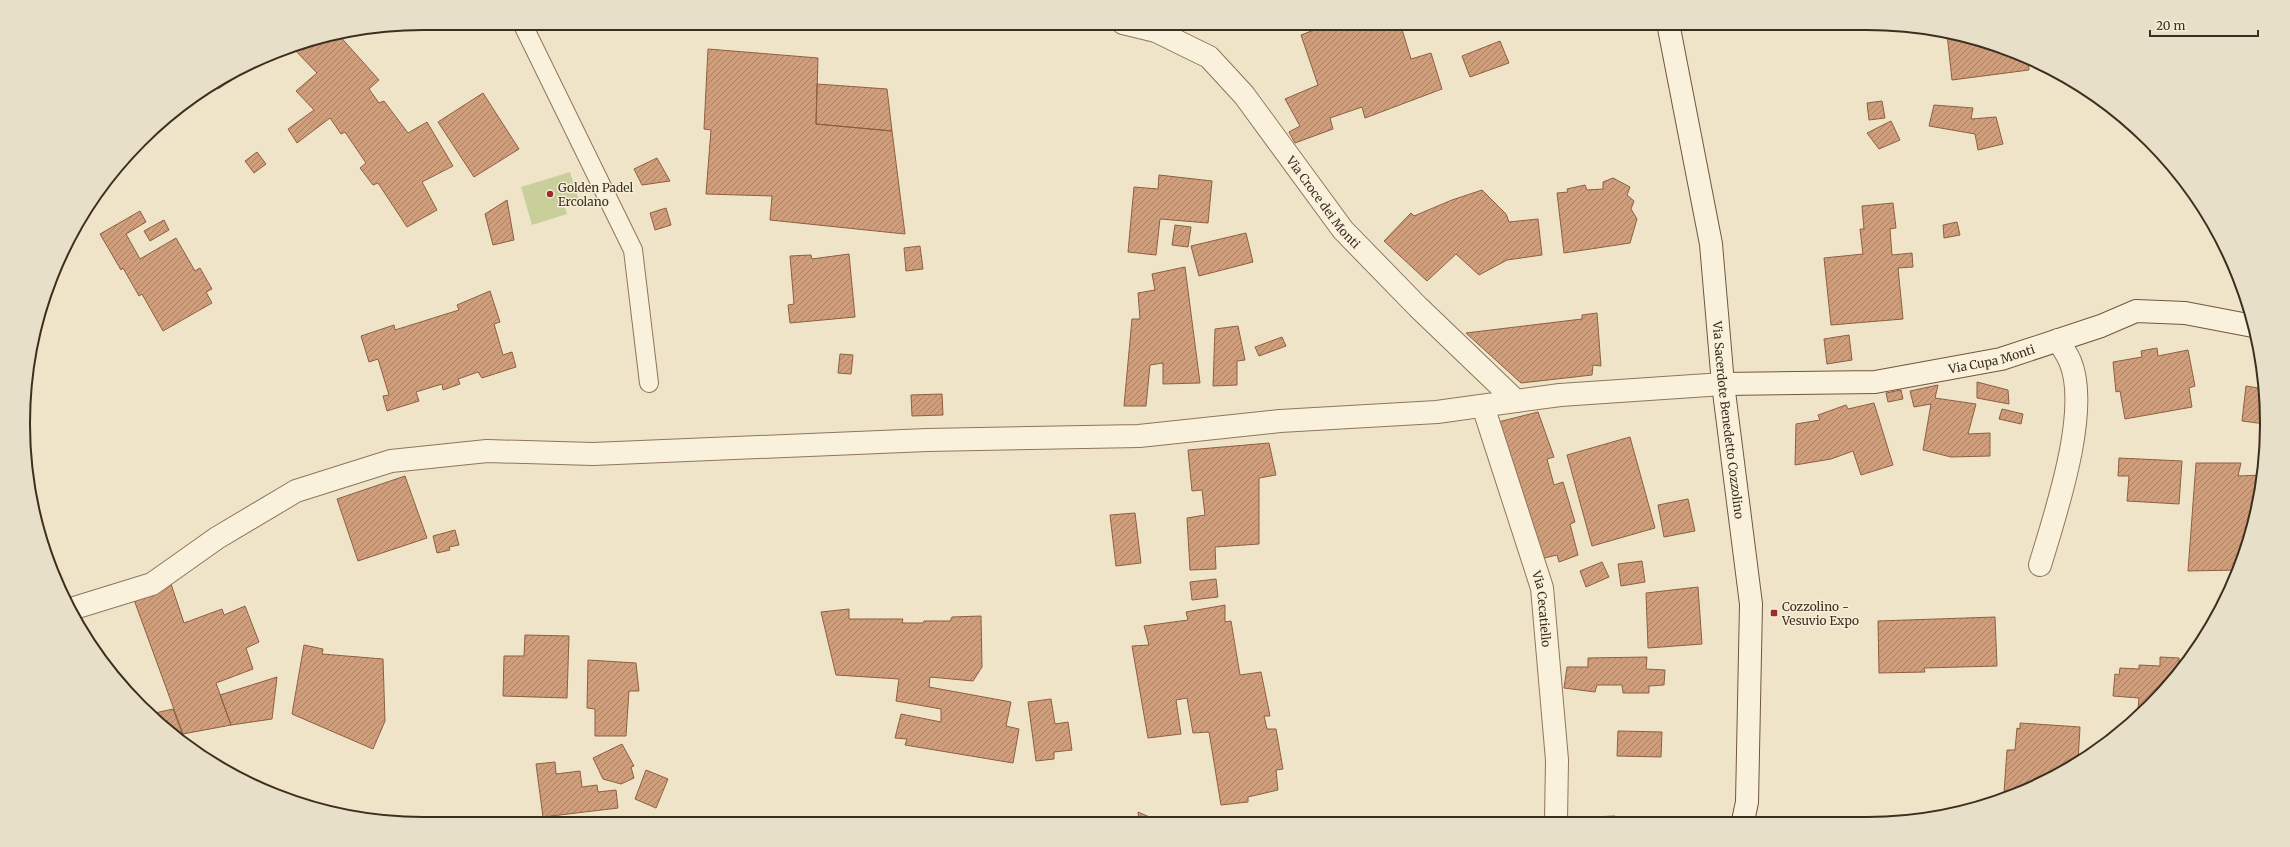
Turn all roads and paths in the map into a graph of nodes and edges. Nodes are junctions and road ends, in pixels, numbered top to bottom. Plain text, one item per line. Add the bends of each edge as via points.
1 (525, 30) edge
2 (1152, 30) edge
3 (1669, 30) edge
4 (2248, 325) edge
5 (2058, 340) junction
6 (648, 383) dead end
7 (1724, 384) junction
8 (1516, 401) junction
9 (1483, 406) junction
10 (2040, 565) dead end
11 (76, 607) edge
12 (1556, 817) edge
13 (1743, 817) edge

1 - 6 lane via 633,250
2 - 8 street, Via Croce dei Monti via 1209,57 1244,95 1343,230 1418,307
3 - 7 street, Via Sacerdote Benedetto Cozzolino via 1711,244
4 - 5 street, Via Cupa Monti via 2185,313 2136,311
5 - 7 street, Via Cupa Monti via 2001,359 1875,382
5 - 10 street via 2071,362 2076,385 2077,415 2058,507
7 - 8 street, Via Cupa Monti via 1560,395
7 - 13 street, Via Sacerdote Benedetto Cozzolino via 1751,604 1747,802
8 - 9 street, Via Cupa Monti
9 - 11 street, Via Cupa Monti via 1437,412 1280,421 1139,436 927,440 593,454 487,451 391,461 296,491 217,538 152,584
9 - 12 street, Via Cecatiello via 1542,588 1557,760

